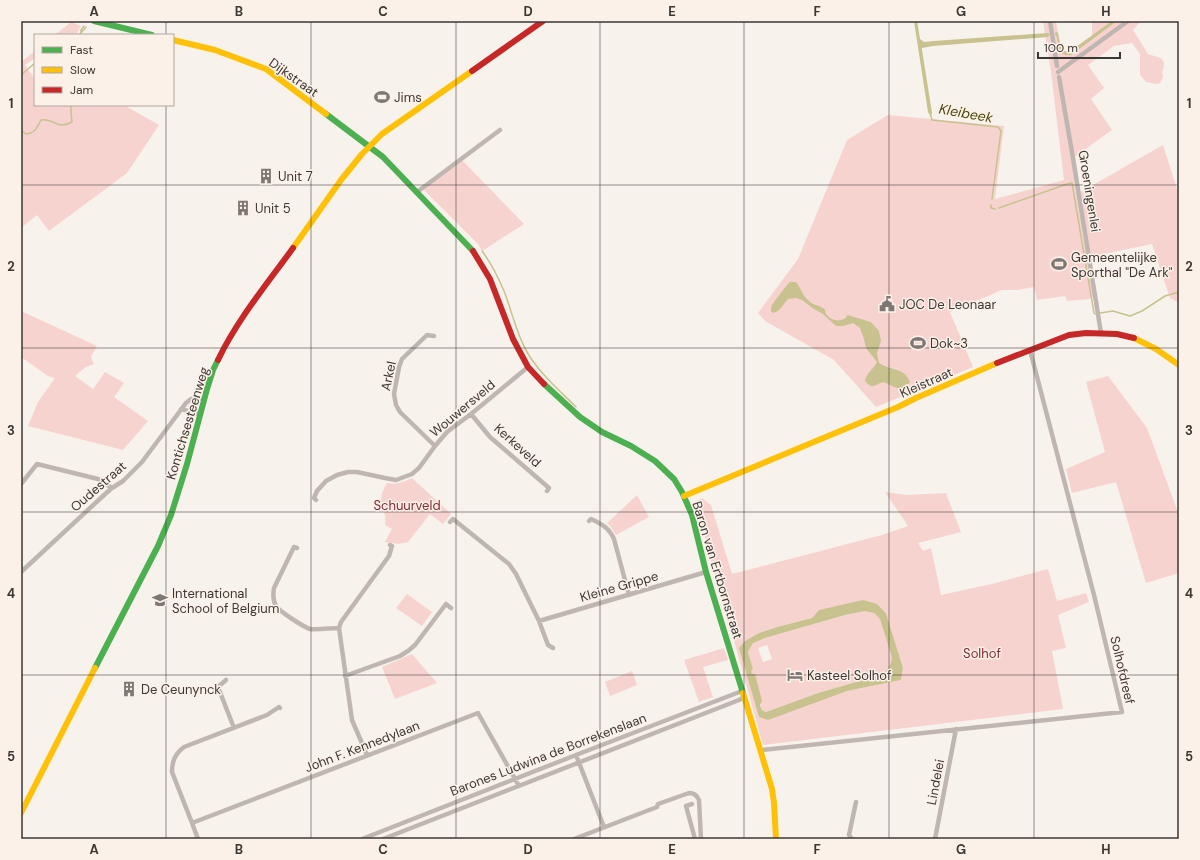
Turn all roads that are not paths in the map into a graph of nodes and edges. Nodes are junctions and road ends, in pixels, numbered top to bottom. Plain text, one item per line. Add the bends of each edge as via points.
1 (94, 21) edge
2 (543, 21) edge
3 (1128, 21) edge
4 (1050, 22) edge
5 (148, 34) edge
6 (174, 40) edge
7 (1057, 66) dead end
8 (500, 130) dead end
9 (369, 145) junction
10 (417, 192) junction
11 (1101, 333) junction
12 (434, 336) dead end
13 (1030, 350) junction
14 (1179, 365) edge
15 (528, 367) junction
16 (204, 399) junction
17 (181, 409) junction
18 (200, 414) junction
19 (471, 414) junction
20 (435, 446) junction
21 (21, 484) edge
22 (112, 488) junction
23 (547, 491) dead end
24 (684, 496) junction
25 (316, 500) dead end
26 (590, 521) dead end
27 (450, 522) dead end
28 (390, 545) dead end
29 (297, 548) dead end
30 (21, 572) edge
31 (706, 572) junction
32 (629, 595) junction
33 (451, 608) dead end
34 (539, 621) junction
35 (339, 628) junction
36 (553, 648) dead end
37 (345, 676) junction
38 (226, 680) dead end
39 (743, 694) junction
40 (280, 708) dead end
41 (234, 728) junction
42 (956, 729) junction
43 (761, 750) junction
44 (367, 755) junction
45 (576, 755) junction
46 (579, 762) junction
47 (515, 779) junction
48 (519, 786) junction
49 (856, 802) dead end
50 (692, 804) dead end
51 (21, 813) edge
52 (192, 823) junction
53 (604, 827) junction
54 (370, 837) edge
55 (198, 839) edge
56 (362, 839) edge
57 (383, 839) edge
58 (574, 839) edge
59 (695, 839) edge
60 (701, 839) edge
61 (776, 839) edge
62 (852, 839) edge
63 (934, 839) edge

1 - 5 street
2 - 9 street, Kontichsesteenweg via 400,120
3 - 11 street, Groeningenlei via 1058,74
4 - 7 street
6 - 9 street, Dijkstraat via 215,50 266,69
8 - 10 street
9 - 10 street, Baron van Ertbornstraat
9 - 16 street, Kontichsesteenweg via 341,180 226,343
10 - 15 street, Baron van Ertbornstraat via 474,250 490,279 513,339
11 - 13 street, Kleistraat via 1069,335
11 - 14 street, Kleistraat via 1136,339
12 - 20 street, Arkel via 428,335 402,359 394,394 400,412
13 - 24 street, Kleistraat
13 - 42 street, Solhofdreef via 1122,712
15 - 19 street, Wouwersveld
15 - 24 street, Baron van Ertbornstraat via 580,417 655,461 674,479
16 - 17 street, Oudestraat via 191,399
16 - 18 street, Kontichsesteenweg
17 - 18 street
17 - 22 street, Oudestraat via 142,462
18 - 51 street, Kontichsesteenweg via 187,464 158,546
19 - 20 street, Wouwersveld via 447,432
19 - 23 street, Kerkeveld via 490,437 549,488
20 - 25 street, Wouwersveld via 412,474 396,480 348,472 326,481 317,490 314,498
21 - 22 street via 38,464 98,479
22 - 30 street, Oudestraat
24 - 31 street, Baron van Ertbornstraat via 692,515
26 - 32 street via 591,519 603,524 610,532
27 - 34 street via 453,519 509,564
28 - 35 street via 392,546 389,556
29 - 35 street via 294,547 274,588 277,608 311,629
31 - 32 street, Kleine Grippe
31 - 39 street, Baron van Ertbornstraat
32 - 34 street, Kleine Grippe
33 - 37 street via 446,604 415,645 400,656
34 - 36 street via 548,645
35 - 37 street
37 - 44 street via 352,720
38 - 41 street via 218,687
39 - 43 street, Baron van Ertbornstraat
39 - 45 street, Barones Ludwina de Borrekenslaan
39 - 46 street, Barones Ludwina de Borrekenslaan via 732,702
40 - 41 street
41 - 52 street via 184,747 174,758 172,772
42 - 43 street, Solhofdreef
42 - 63 street, Lindelei
43 - 61 street, Baron van Ertbornstraat via 772,789
44 - 47 street, John F. Kennedylaan via 478,713
44 - 52 street, John F. Kennedylaan
45 - 46 street
45 - 47 street, Barones Ludwina de Borrekenslaan
46 - 48 street, Barones Ludwina de Borrekenslaan
46 - 53 street
47 - 48 street, John F. Kennedylaan
47 - 54 street, Barones Ludwina de Borrekenslaan
48 - 57 street, Barones Ludwina de Borrekenslaan
49 - 62 street via 849,835
50 - 59 street via 686,806
52 - 55 street
53 - 58 street
53 - 60 street via 657,807 658,804 693,793 699,800
54 - 56 street, Barones Ludwina de Borrekenslaan

